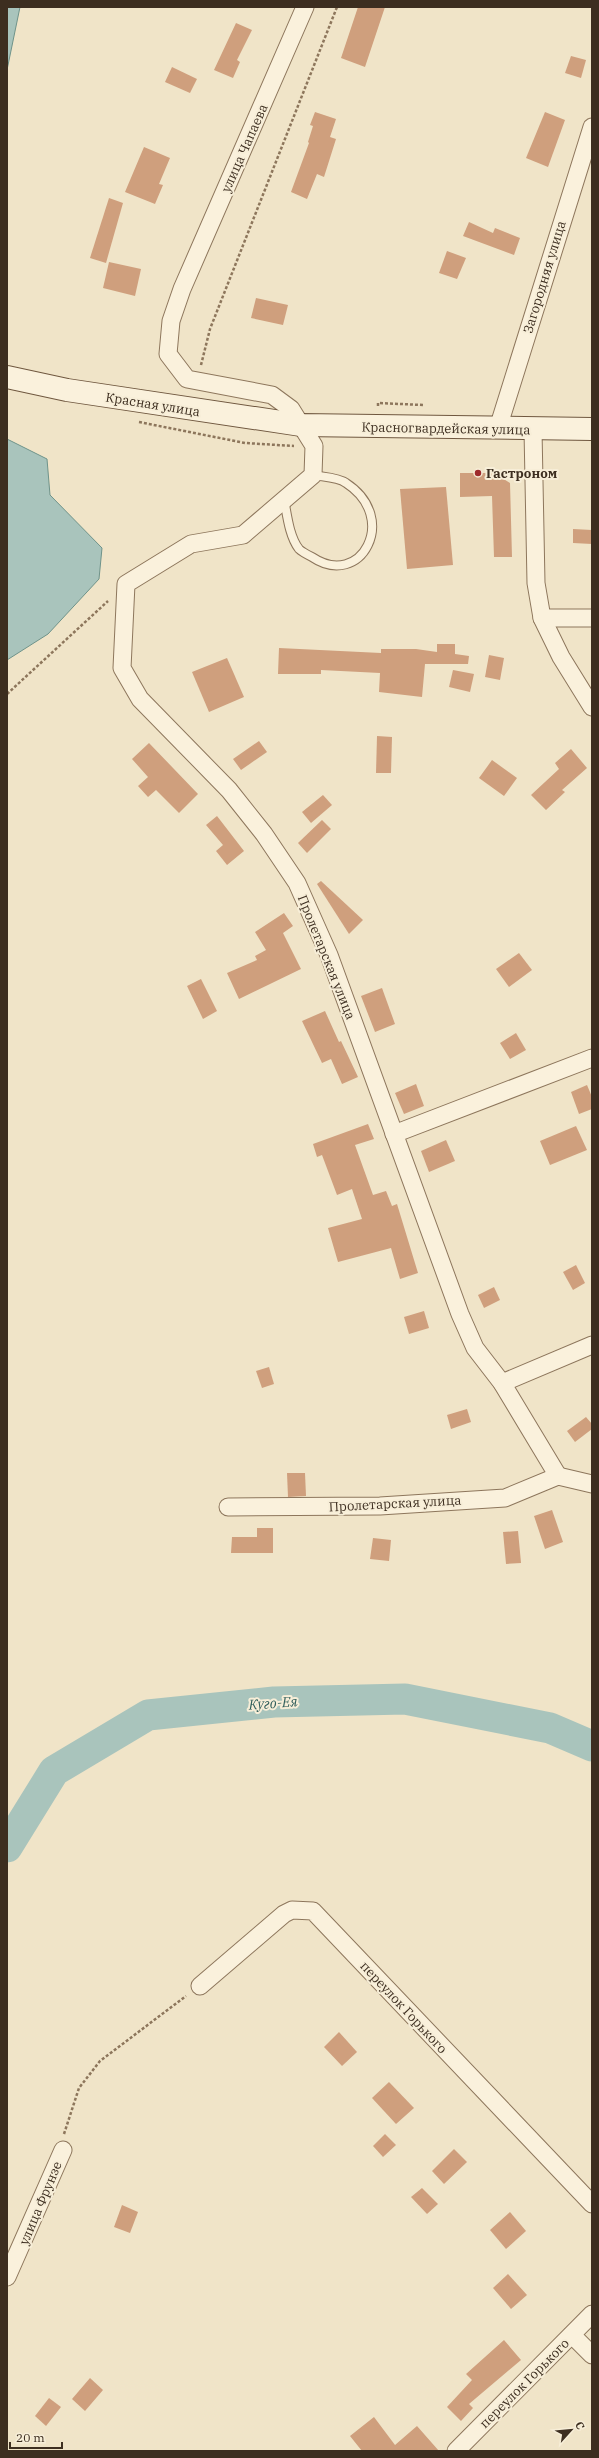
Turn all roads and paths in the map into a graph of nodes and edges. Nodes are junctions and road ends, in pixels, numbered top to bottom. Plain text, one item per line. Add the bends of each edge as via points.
1 (305, 7) edge
2 (337, 7) edge
3 (592, 127) edge
4 (7, 377) edge
5 (196, 381) junction
6 (193, 410) junction
7 (301, 425) junction
8 (498, 428) junction
9 (592, 429) edge
10 (533, 430) junction
11 (189, 432) dead end
12 (313, 475) junction
13 (284, 498) junction
14 (126, 584) junction
15 (542, 618) junction
16 (592, 618) edge
17 (7, 694) edge
18 (592, 708) edge
19 (592, 1058) edge
20 (394, 1134) junction
21 (592, 1345) edge
22 (502, 1382) junction
23 (558, 1476) junction
24 (592, 1484) edge
25 (228, 1507) dead end
26 (200, 1986) joint
27 (63, 2150) joint
28 (592, 2204) edge
29 (7, 2278) edge
30 (592, 2314) edge
31 (572, 2335) junction
32 (592, 2355) edge
33 (456, 2451) edge

1 - 5 street, улица Чапаева via 182,289 171,321 168,354 187,379
2 - 5 path via 210,329
3 - 8 street, Загородняя улица
4 - 6 street, Красная улица via 67,390
5 - 7 street via 272,395 291,409
6 - 7 street, Красная улица
6 - 11 path
7 - 8 street, Красногвардейская улица
7 - 12 street via 314,446
8 - 10 street, Красногвардейская улица
9 - 10 street, Красногвардейская улица
10 - 15 street via 536,583
12 - 13 street
12 - 13 lane via 345,482 368,503 374,530 365,552 344,566 322,564 299,549 287,519
13 - 14 street via 243,536 191,544
14 - 17 path
14 - 20 street, Пролетарская улица via 122,668 140,700 229,790 264,834 297,884 329,955
15 - 16 street
15 - 18 street via 561,657
19 - 20 street
20 - 22 street, Пролетарская улица via 460,1314 475,1348
21 - 22 street
22 - 23 street, Пролетарская улица
23 - 24 street
23 - 25 street, Пролетарская улица via 505,1498 380,1506
26 - 27 path via 100,2062 80,2088 62,2138
26 - 28 street, переулок Горького via 284,1914 292,1910 313,1911
27 - 29 street, улица Фрунзе
30 - 31 street, переулок Горького
31 - 32 street
31 - 33 street, переулок Горького

